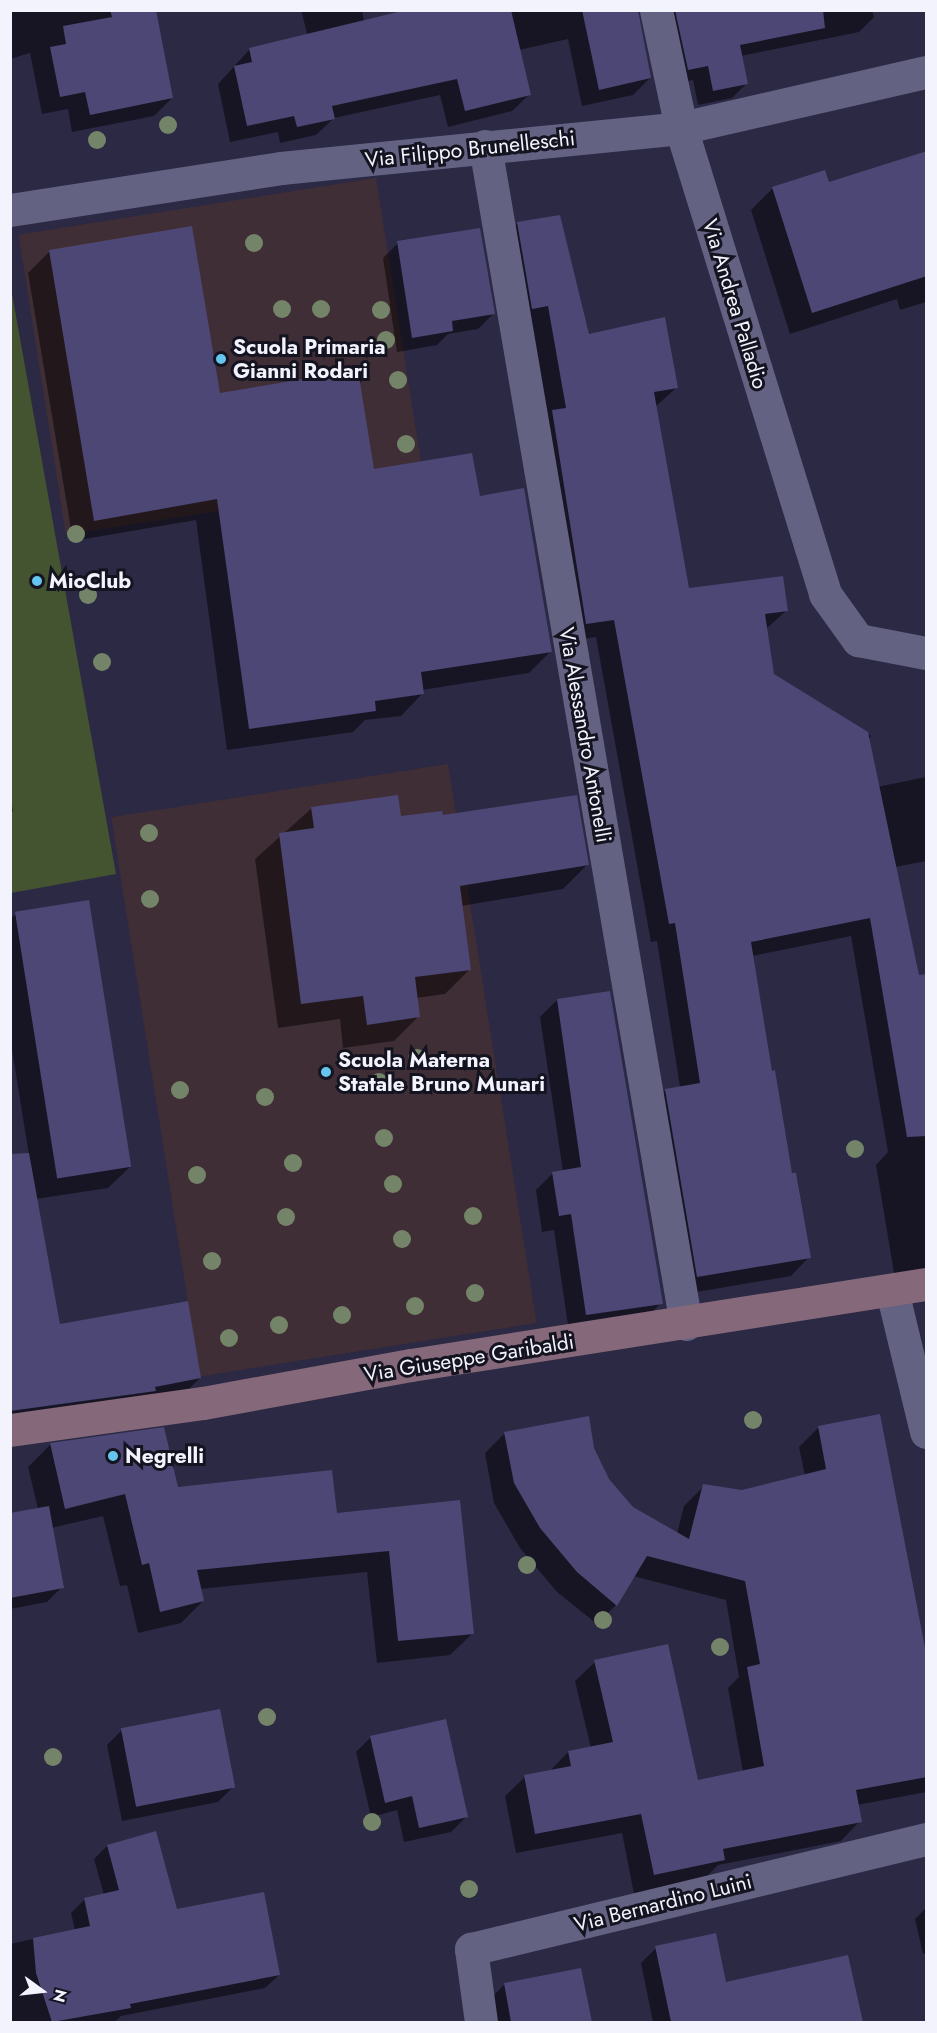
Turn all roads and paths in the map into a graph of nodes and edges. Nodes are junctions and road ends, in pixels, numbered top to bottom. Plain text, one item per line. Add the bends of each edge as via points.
1 (656, 10) edge
2 (927, 72) edge
3 (681, 129) junction
4 (485, 146) junction
5 (10, 210) edge
6 (927, 653) edge
7 (927, 1284) edge
8 (892, 1291) junction
9 (686, 1324) junction
10 (10, 1430) edge
11 (927, 1432) edge
12 (927, 1839) edge
13 (481, 2022) edge

1 - 3 street, Via Andrea Palladio
2 - 3 street, Via Filippo Brunelleschi
3 - 4 street, Via Filippo Brunelleschi
3 - 6 street, Via Andrea Palladio via 825,594 858,640
4 - 5 street, Via Filippo Brunelleschi via 281,168
4 - 9 street, Via Alessandro Antonelli
7 - 8 street, Via Giuseppe Garibaldi
8 - 9 street, Via Giuseppe Garibaldi
8 - 11 street
9 - 10 street, Via Giuseppe Garibaldi via 411,1365 203,1403
12 - 13 street, Via Bernardino Luini via 471,1949

